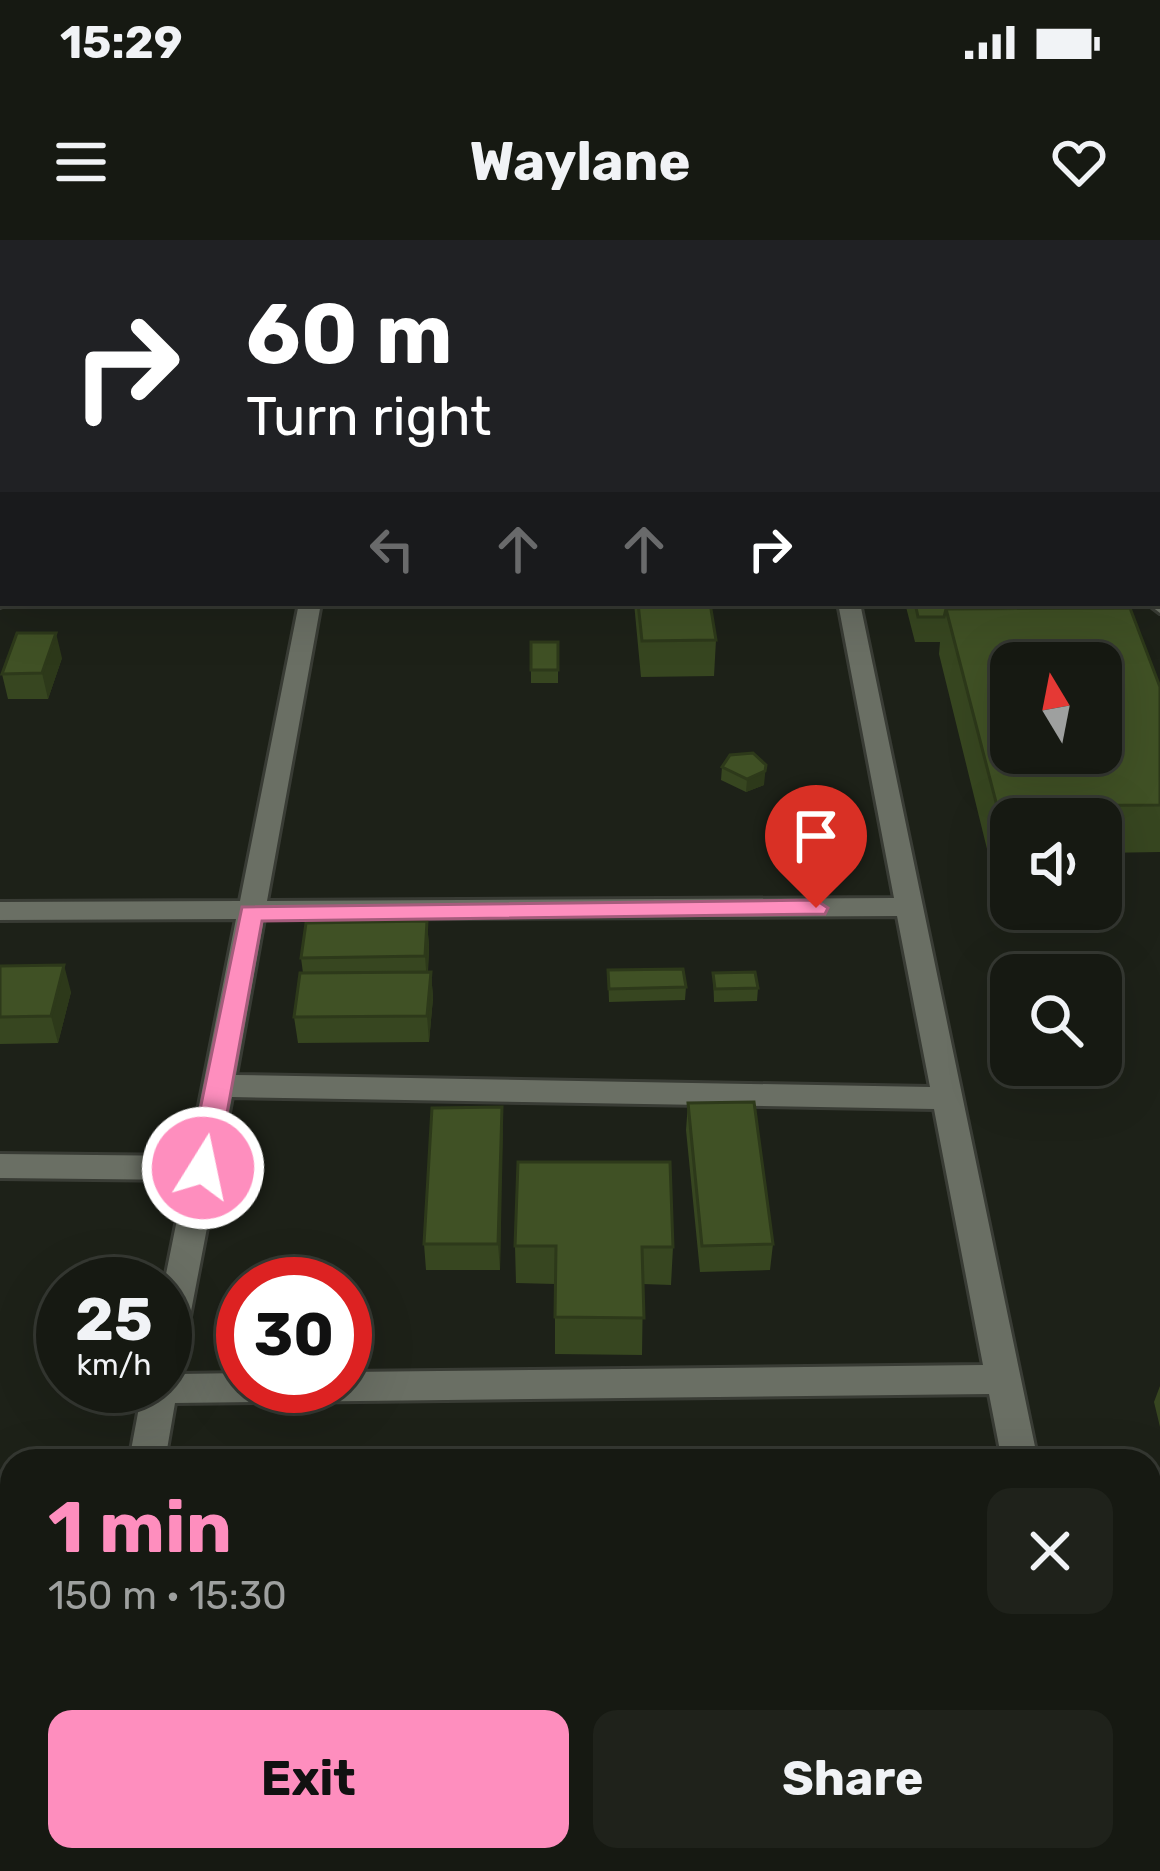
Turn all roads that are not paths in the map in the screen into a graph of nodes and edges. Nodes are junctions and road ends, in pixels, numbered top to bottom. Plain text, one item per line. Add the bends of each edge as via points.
1 (309, 606) edge
2 (850, 606) edge
3 (910, 907) junction
4 (0, 911) edge
5 (251, 913) junction
6 (218, 1086) junction
7 (948, 1098) junction
8 (0, 1166) edge
9 (203, 1168) junction
10 (186, 1257) edge
11 (1004, 1379) junction
12 (192, 1380) edge
13 (156, 1413) edge
14 (149, 1449) edge
15 (1019, 1449) edge

1 - 5 street
2 - 3 street
3 - 5 street
3 - 7 street
4 - 5 street
5 - 6 street
6 - 7 street
6 - 9 street
7 - 11 street
8 - 9 street
9 - 10 street
11 - 12 street
11 - 15 street
13 - 14 street

